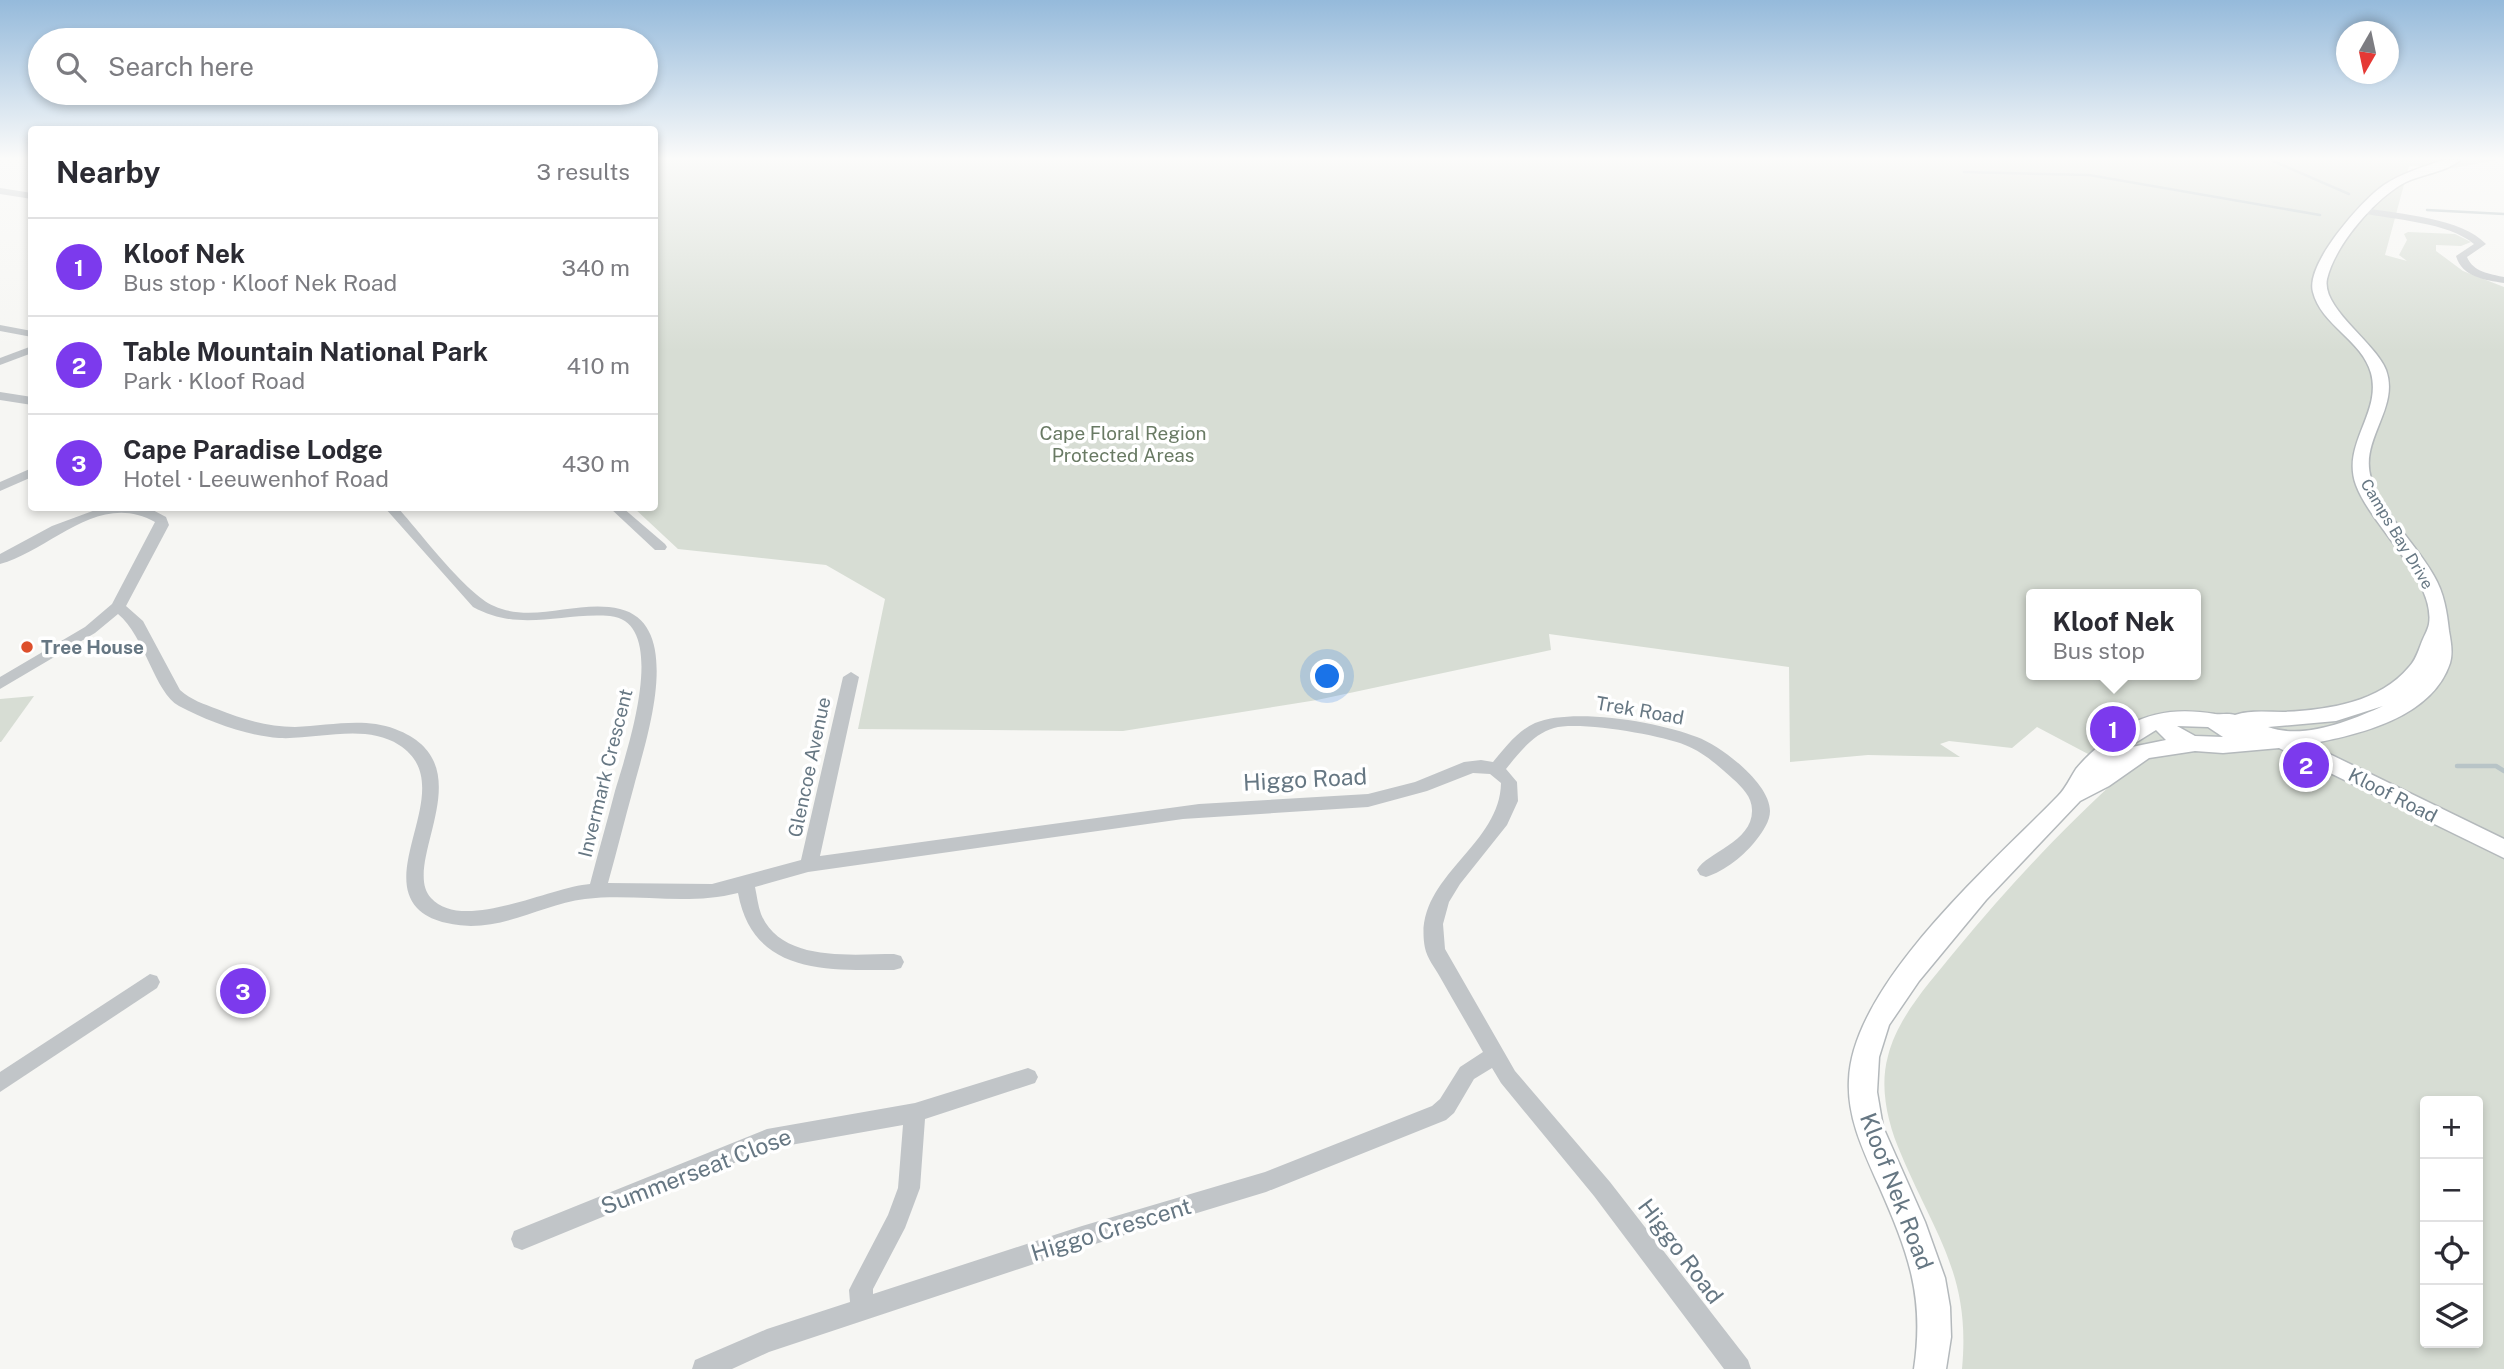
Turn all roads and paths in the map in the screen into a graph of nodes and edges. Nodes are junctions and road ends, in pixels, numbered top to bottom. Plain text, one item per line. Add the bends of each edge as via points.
1 (2355, 224) edge
2 (2424, 224) edge
3 (2504, 280) edge
4 (0, 328) edge
5 (28, 333) edge
6 (28, 345) edge
7 (28, 346) edge
8 (0, 353) edge
9 (0, 362) edge
10 (0, 397) edge
11 (28, 400) edge
12 (28, 474) edge
13 (2, 485) edge
14 (104, 511) edge
15 (141, 511) edge
16 (394, 511) edge
17 (619, 511) edge
18 (660, 547) dead end
19 (0, 560) edge
20 (118, 607) junction
21 (2439, 623) junction
22 (850, 677) dead end
23 (0, 684) edge
24 (2160, 720) junction
25 (2218, 720) junction
26 (2283, 741) junction
27 (2231, 744) junction
28 (2197, 745) junction
29 (1496, 770) junction
30 (2073, 795) junction
31 (2504, 849) edge
32 (809, 865) junction
33 (1706, 870) dead end
34 (745, 883) junction
35 (597, 891) junction
36 (894, 961) dead end
37 (150, 982) dead end
38 (1495, 1055) junction
39 (1028, 1077) dead end
40 (0, 1083) edge
41 (915, 1113) junction
42 (522, 1239) dead end
43 (862, 1310) junction
44 (704, 1369) edge
45 (1739, 1369) edge
46 (1930, 1369) edge

1 - 21 main road, Camps Bay Drive via 2324,263 2318,286 2329,307 2369,351 2379,373 2381,396 2362,445 2361,475 2383,517 2427,579
2 - 3 street via 2476,238 2481,244 2462,256 2463,263 2475,272
4 - 5 street
6 - 8 street
7 - 9 street
10 - 11 street
12 - 13 street
14 - 19 street
15 - 20 street via 156,516 162,525
16 - 35 street, Invermark Crescent via 481,606 518,616 613,612 631,619 640,630 649,661 648,690
17 - 18 street
20 - 23 street via 90,630
20 - 35 street, Higgo Road via 136,621 182,701 270,731 379,730 419,752 427,764 432,789 415,883 417,893 432,910 453,917 482,917
21 - 25 main road via 2418,671 2383,697 2328,715
21 - 26 main road, Camps Bay Drive via 2439,664 2414,697 2380,716
22 - 32 street, Glencoe Avenue
24 - 25 main road
24 - 28 main road via 2172,736
24 - 30 main road, Kloof Nek Road via 2138,727 2086,772
25 - 26 main road, Kloof Road
25 - 27 main road via 2230,730
26 - 27 main road, Camps Bay Drive
26 - 31 main road, Kloof Road
27 - 28 main road, Camps Bay Drive
28 - 30 main road, Kloof Nek Road via 2135,754
29 - 32 street, Higgo Road via 1472,766 1421,788 1368,802 1194,811
29 - 33 street, Trek Road via 1531,732 1564,721 1663,733 1701,746 1753,789 1762,814 1736,851
29 - 38 street, Higgo Road via 1509,782 1507,809 1442,895 1432,936 1453,986
30 - 46 main road, Kloof Nek Road via 1969,899 1886,1004 1868,1043 1862,1089 1868,1125 1932,1283 1936,1330
32 - 34 street, Higgo Road
34 - 35 street, Higgo Road via 712,891
34 - 36 street via 753,919 783,949 814,959
37 - 40 street
38 - 43 street, Higgo Crescent via 1467,1073 1439,1113 1418,1123 1266,1182
38 - 45 street, Higgo Road
39 - 41 street, Summerseat Close
41 - 42 street, Summerseat Close via 767,1139
41 - 43 street via 909,1188 864,1281
43 - 44 street, Higgo Crescent via 767,1341

